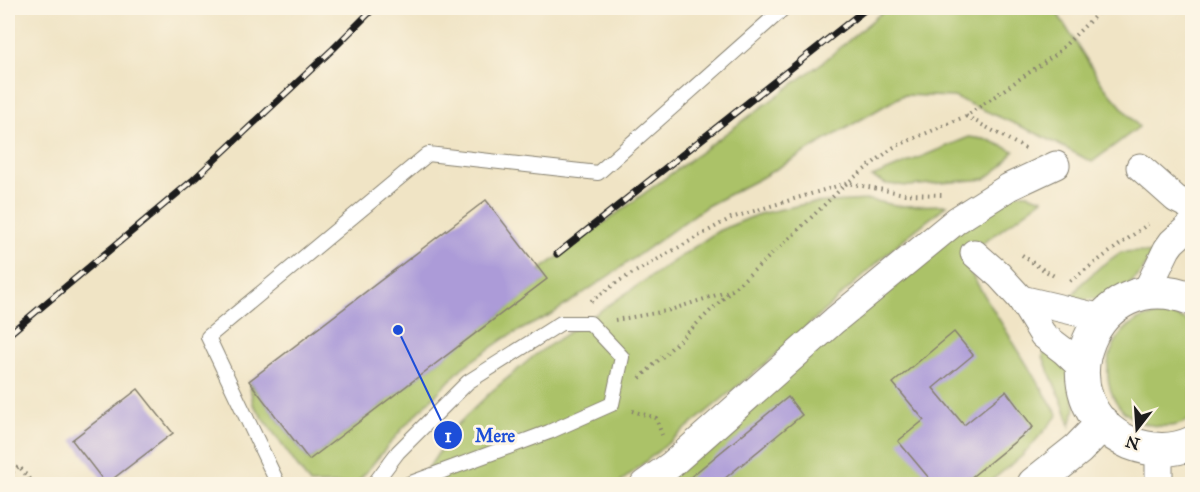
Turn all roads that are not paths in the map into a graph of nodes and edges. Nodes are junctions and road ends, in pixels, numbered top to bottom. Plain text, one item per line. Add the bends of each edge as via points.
1 (784, 8) edge
2 (1056, 165) road end
3 (1140, 167) dead end
4 (1192, 207) edge
5 (1192, 224) edge
6 (974, 253) dead end
7 (1145, 294) junction
8 (1021, 299) junction
9 (1192, 299) edge
10 (1102, 318) junction
11 (1082, 368) junction
12 (1103, 423) junction
13 (1192, 443) edge
14 (1159, 449) junction
15 (278, 484) edge
16 (374, 484) edge
17 (408, 484) edge
18 (645, 484) edge
19 (1034, 484) edge
20 (1159, 484) edge

1 - 15 lane via 598,173 428,154 208,337
2 - 18 street via 1009,187 957,220
3 - 4 street via 1176,199
5 - 7 street via 1167,249
6 - 8 street
7 - 9 street via 1164,292
7 - 10 street via 1115,306
8 - 10 street
8 - 11 street via 1042,335
10 - 11 street via 1085,348
11 - 12 street via 1088,400
12 - 14 street via 1121,439
12 - 19 street
13 - 14 street
14 - 20 street
16 - 17 lane via 398,452 468,382 561,323 590,323 622,357 612,404 549,432

